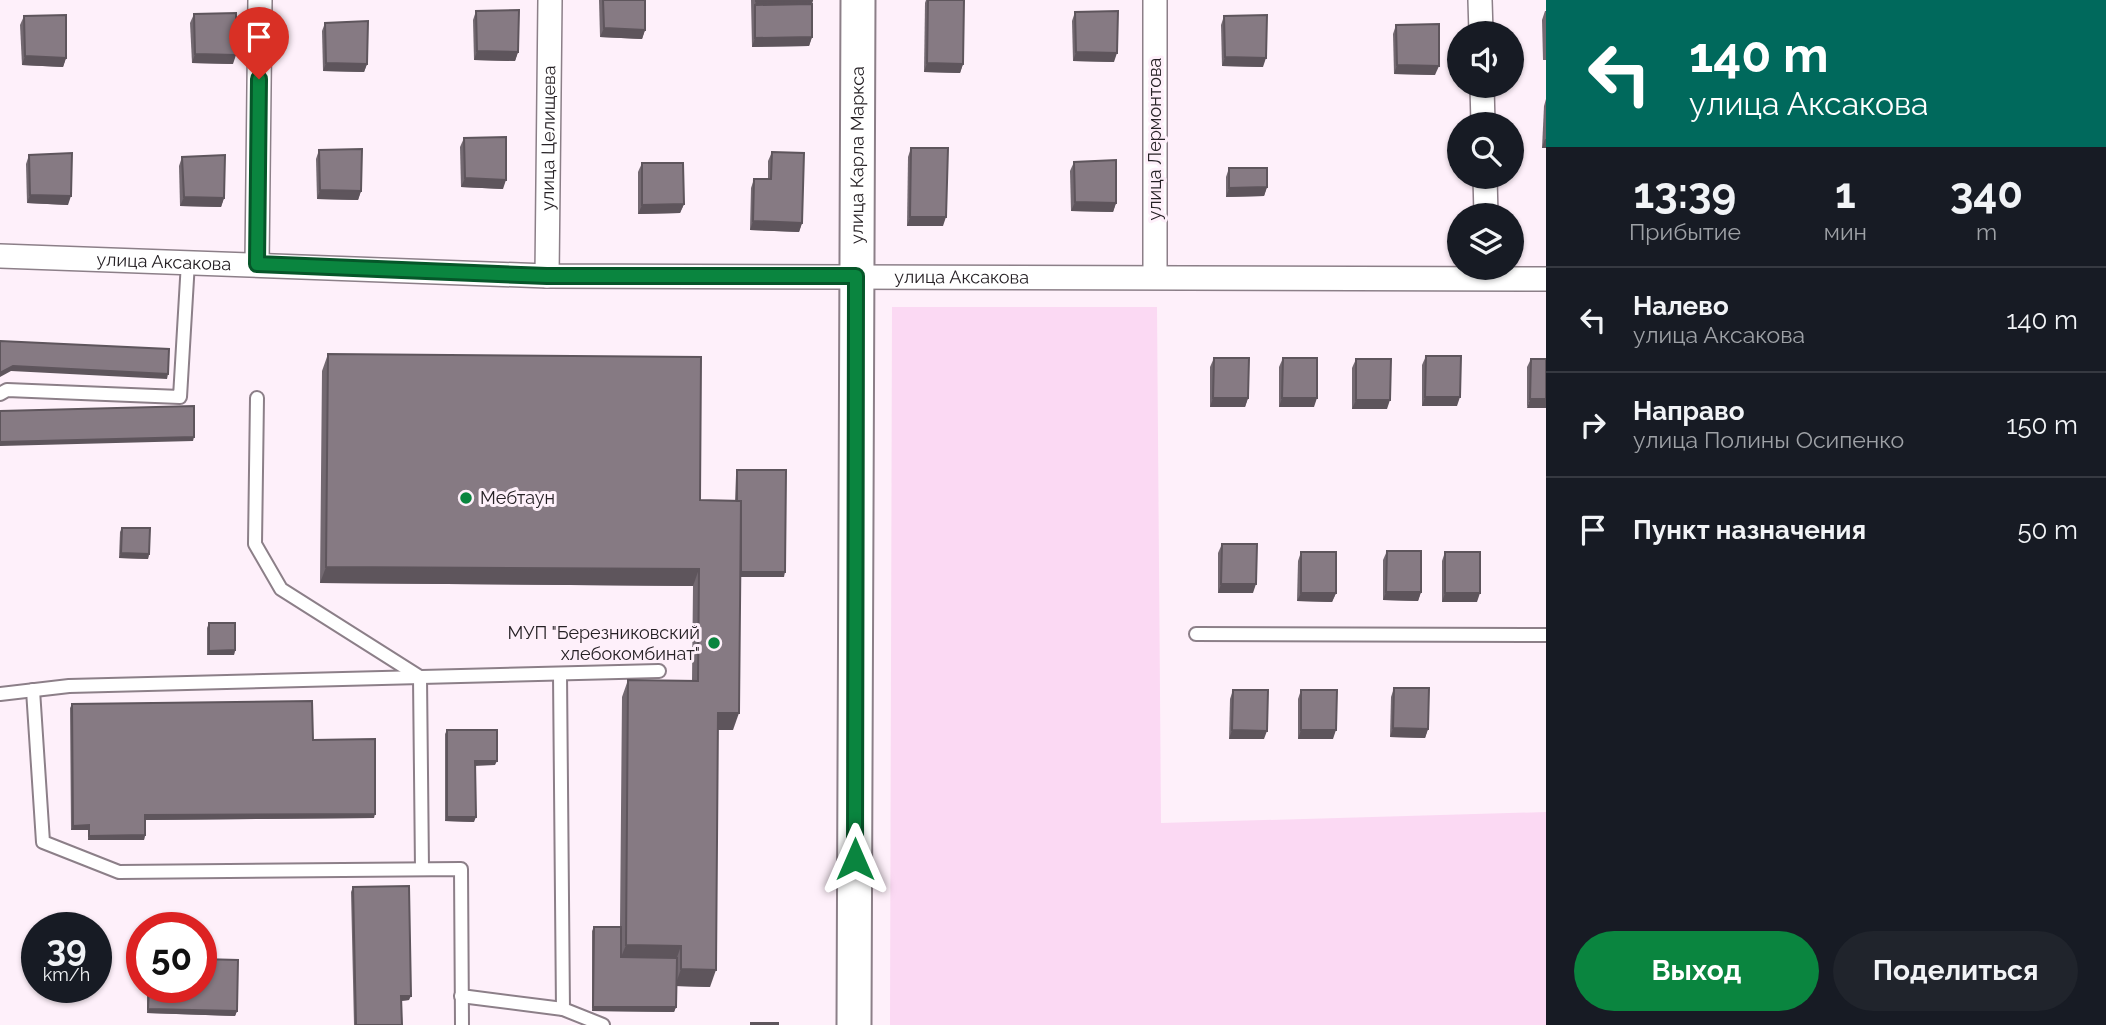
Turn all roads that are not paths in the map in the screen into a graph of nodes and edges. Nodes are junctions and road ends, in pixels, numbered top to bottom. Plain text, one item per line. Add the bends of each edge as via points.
1 (260, 0) edge
2 (550, 0) edge
3 (858, 0) edge
4 (1155, 0) edge
5 (1480, 0) edge
6 (1481, 21) edge
7 (0, 256) edge
8 (188, 262) junction
9 (257, 264) junction
10 (1447, 273) edge
11 (547, 276) junction
12 (856, 276) junction
13 (1155, 277) junction
14 (1524, 277) edge
15 (1546, 279) edge
16 (0, 394) edge
17 (257, 398) dead end
18 (1196, 634) dead end
19 (1546, 635) edge
20 (659, 671) dead end
21 (560, 674) junction
22 (420, 677) junction
23 (33, 690) junction
24 (0, 694) edge
25 (422, 869) junction
26 (461, 996) junction
27 (563, 1009) junction
28 (462, 1025) edge
29 (603, 1025) edge
30 (854, 1025) edge

1 - 9 street
2 - 11 street, улица Целищева
3 - 12 main road, улица Карла Маркса
4 - 13 street, улица Лермонтова
5 - 6 street
7 - 8 street, улица Аксакова
8 - 9 street, улица Аксакова
8 - 16 lane via 180,397 7,390
9 - 11 street, улица Аксакова
10 - 13 street, улица Аксакова
11 - 12 street, улица Аксакова
12 - 13 street, улица Аксакова
12 - 30 main road, улица Карла Маркса
14 - 15 street, улица Аксакова
17 - 22 lane via 255,544 281,589
18 - 19 lane
20 - 21 lane
21 - 22 lane
21 - 27 lane
22 - 23 lane
22 - 25 lane
23 - 24 lane
23 - 25 lane via 43,842 119,872
25 - 26 lane via 461,869
26 - 27 lane
26 - 28 lane
27 - 29 lane

